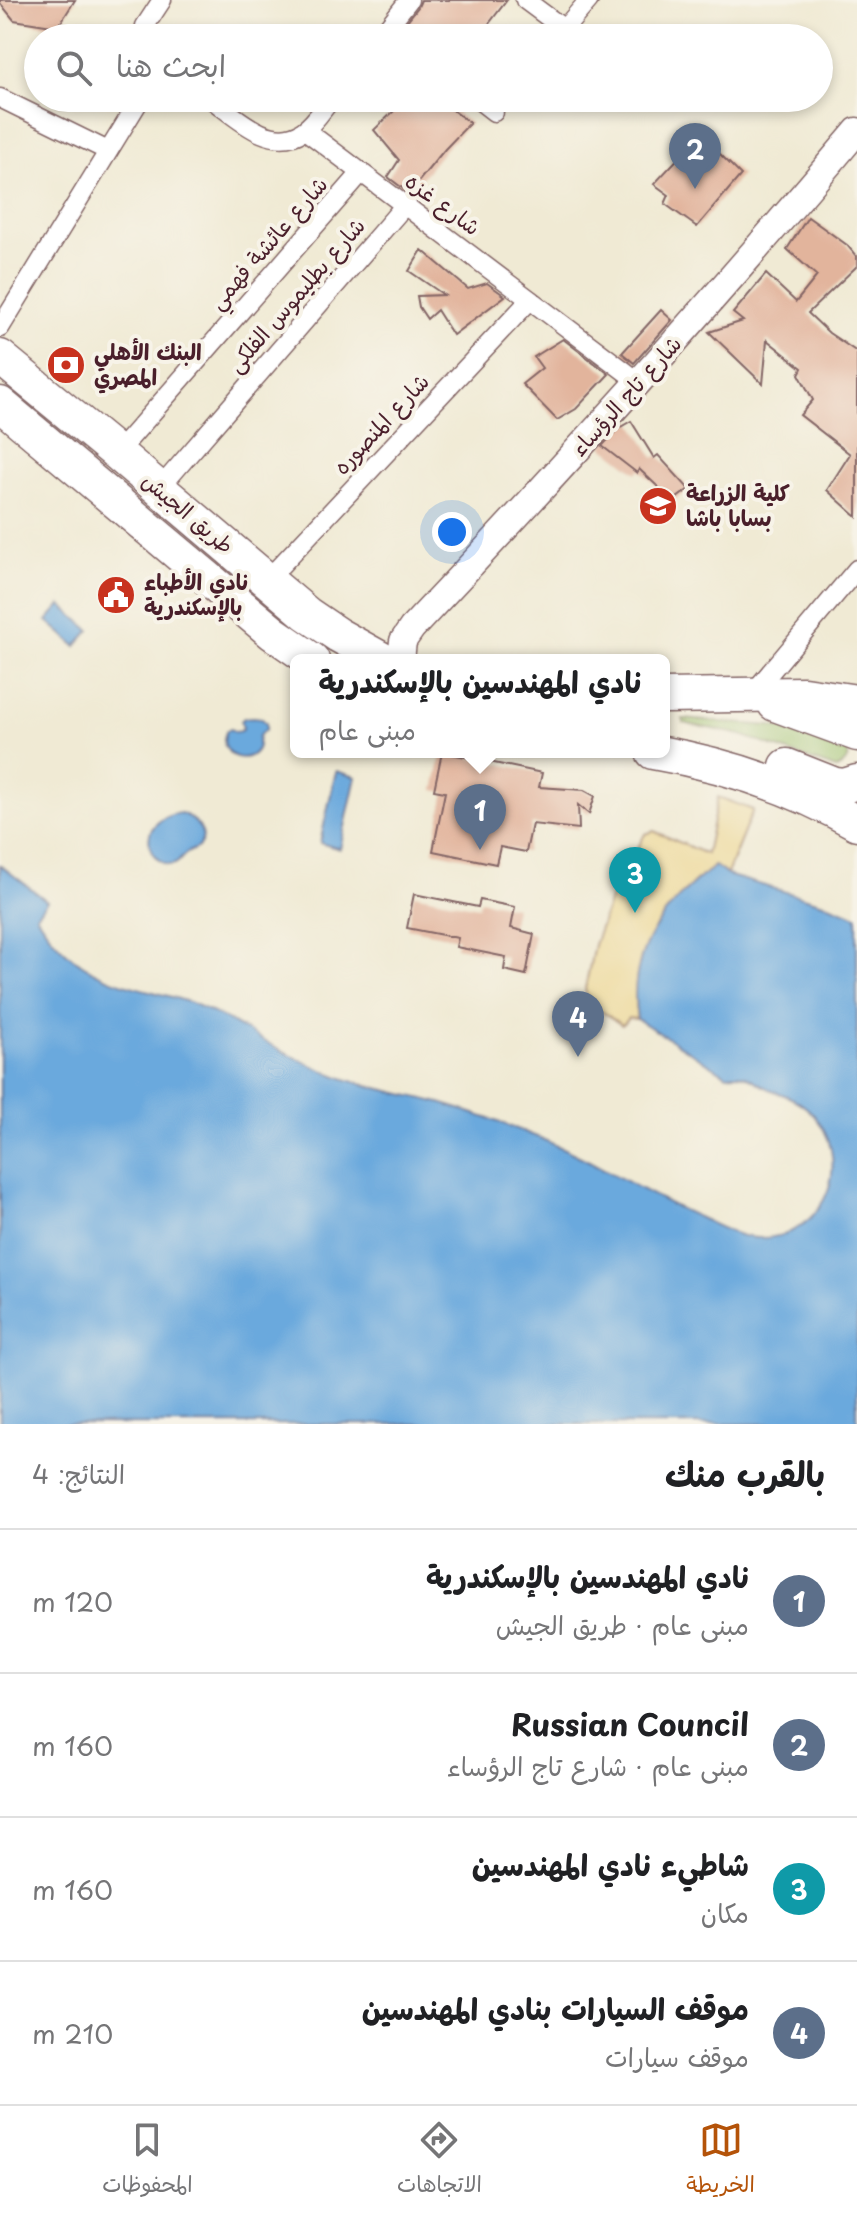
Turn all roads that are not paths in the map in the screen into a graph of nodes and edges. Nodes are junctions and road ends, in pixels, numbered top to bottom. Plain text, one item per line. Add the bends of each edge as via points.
1 (409, 0) edge
2 (525, 0) edge
3 (589, 0) edge
4 (154, 2) edge
5 (146, 24) edge
6 (395, 24) edge
7 (557, 24) edge
8 (568, 24) edge
9 (0, 98) edge
10 (24, 110) edge
11 (29, 112) edge
12 (132, 112) edge
13 (230, 112) edge
14 (320, 112) edge
15 (305, 130) junction
16 (857, 131) edge
17 (108, 151) junction
18 (361, 173) junction
19 (405, 205) junction
20 (530, 300) junction
21 (0, 328) edge
22 (0, 357) edge
23 (639, 382) junction
24 (0, 404) edge
25 (117, 453) junction
26 (159, 489) junction
27 (857, 569) edge
28 (267, 580) junction
29 (303, 654) edge
30 (372, 654) edge
31 (402, 654) edge
32 (753, 693) junction
33 (670, 696) edge
34 (857, 702) edge
35 (857, 734) edge
36 (670, 755) edge
37 (691, 759) junction
38 (857, 782) edge
39 (857, 823) edge

1 - 6 street
2 - 7 street
3 - 8 street
4 - 5 street
9 - 10 street
11 - 17 street
12 - 17 street
13 - 15 street via 267,136 286,138
14 - 15 street
15 - 18 street, شارع غزه
16 - 23 street, شارع تاج الرؤساء
17 - 21 street
18 - 19 street, شارع غزه
18 - 25 street, شارع عائشة فهمي
19 - 20 street, شارع غزه
19 - 26 street, شارع بطليموس الفلكى
20 - 23 street, شارع غزه
20 - 28 street, شارع المنصوره
22 - 25 highway, طريق الجيش
23 - 31 street, شارع تاج الرؤساء via 412,628
24 - 29 highway, طريق الجيش
25 - 26 highway, طريق الجيش
26 - 28 highway, طريق الجيش
27 - 32 street
28 - 30 highway, طريق الجيش via 318,621
32 - 33 highway
32 - 34 highway
32 - 35 highway
36 - 37 highway
37 - 38 highway via 751,759 791,767 835,785
37 - 39 highway via 771,783

